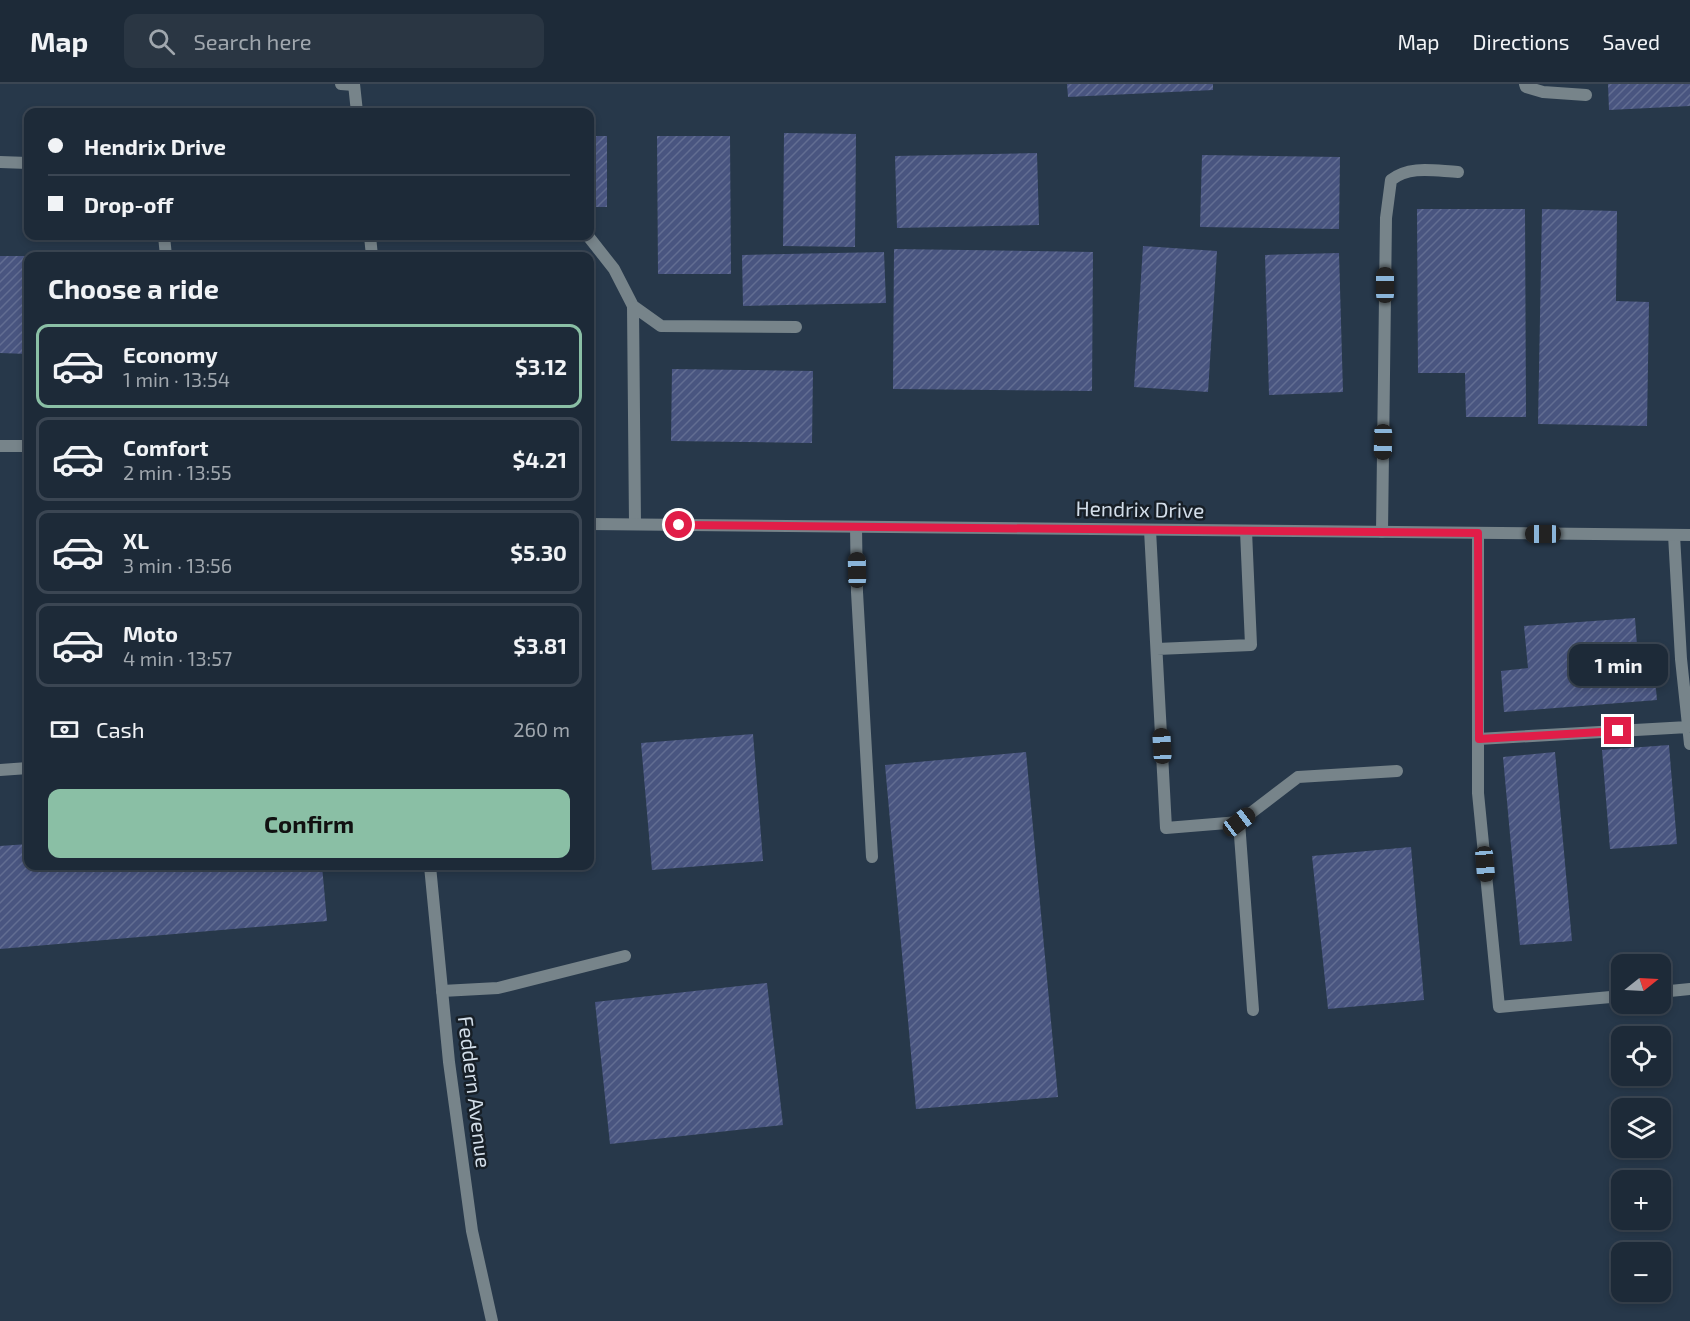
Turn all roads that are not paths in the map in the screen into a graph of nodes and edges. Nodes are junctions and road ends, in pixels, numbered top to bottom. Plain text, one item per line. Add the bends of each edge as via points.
1 (341, 84) edge
2 (354, 84) edge
3 (1525, 84) edge
4 (1586, 95) dead end
5 (357, 108) edge
6 (0, 162) edge
7 (24, 163) edge
8 (1458, 172) dead end
9 (591, 240) edge
10 (633, 306) junction
11 (796, 327) dead end
12 (0, 446) edge
13 (24, 446) edge
14 (594, 524) edge
15 (635, 524) junction
16 (856, 527) junction
17 (1150, 530) junction
18 (1246, 531) junction
19 (1382, 532) junction
20 (1478, 533) junction
21 (1674, 535) junction
22 (1690, 535) edge
23 (1157, 649) junction
24 (1688, 727) junction
25 (1479, 739) junction
26 (1690, 744) edge
27 (24, 768) edge
28 (0, 770) edge
29 (1397, 771) dead end
30 (1239, 822) junction
31 (872, 857) dead end
32 (430, 870) edge
33 (625, 956) dead end
34 (1690, 989) edge
35 (442, 991) junction
36 (1671, 991) edge
37 (1611, 997) edge
38 (1253, 1010) dead end
39 (492, 1321) edge

1 - 2 street
2 - 5 street
3 - 4 street via 1543,92
6 - 7 street
8 - 19 street via 1410,170 1391,180 1386,218
9 - 10 street via 614,269
10 - 11 street via 661,326
10 - 15 street
12 - 13 street
14 - 15 street, Hendrix Drive
15 - 16 street, Hendrix Drive
16 - 17 street, Hendrix Drive
16 - 31 street
17 - 18 street, Hendrix Drive
17 - 23 street
18 - 19 street, Hendrix Drive
18 - 23 street via 1251,645
19 - 20 street, Hendrix Drive
20 - 21 street, Hendrix Drive
20 - 25 street
21 - 22 street, Hendrix Drive
21 - 24 street
23 - 30 street via 1166,828
24 - 25 street
24 - 26 street
25 - 37 street via 1479,793 1499,1007
27 - 28 street
29 - 30 street via 1298,777
30 - 38 street
32 - 35 street, Feddern Avenue
33 - 35 street via 498,988
34 - 36 street
35 - 39 street, Feddern Avenue via 472,1231

